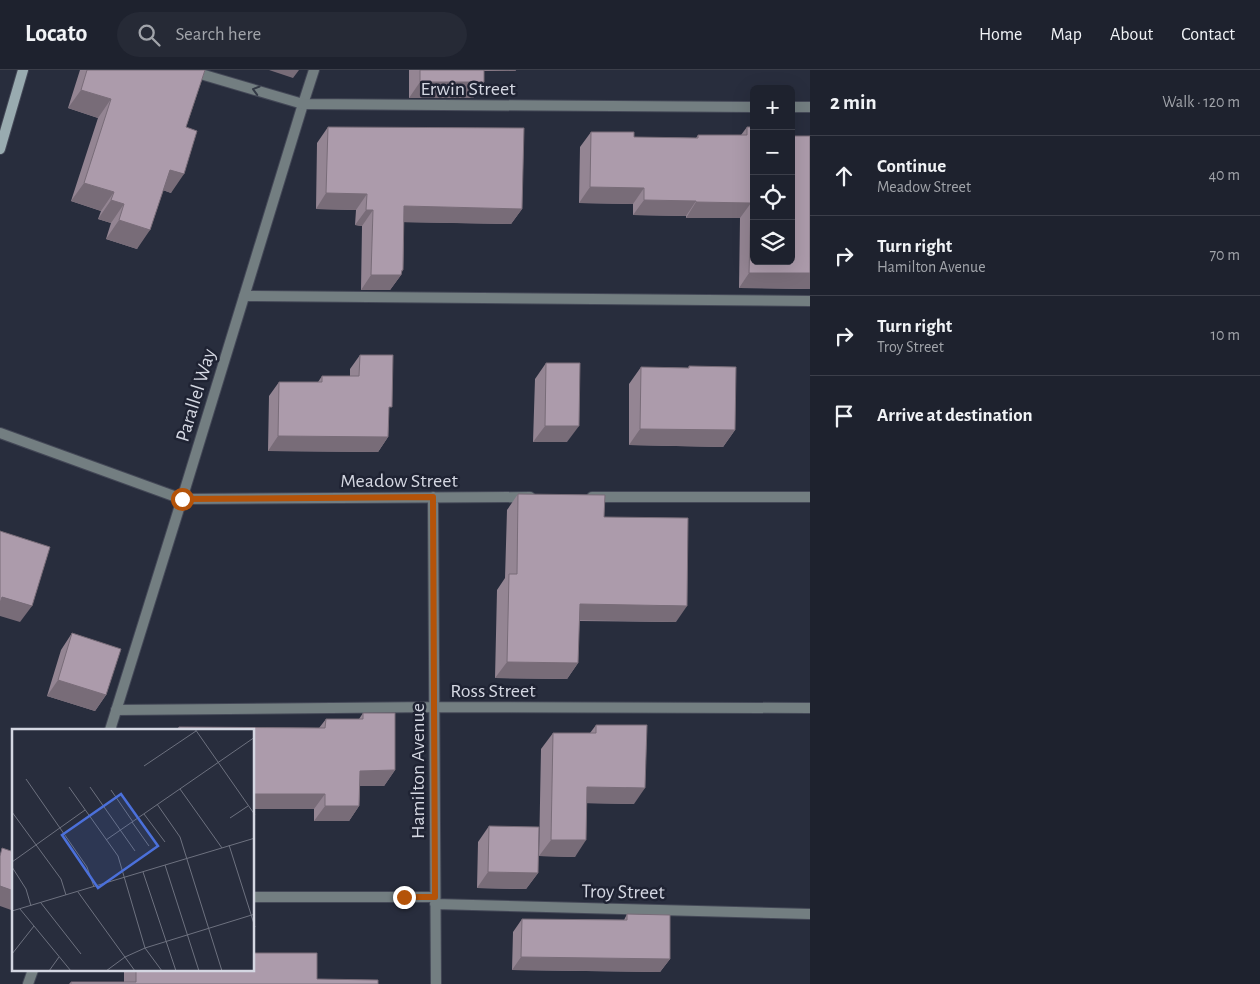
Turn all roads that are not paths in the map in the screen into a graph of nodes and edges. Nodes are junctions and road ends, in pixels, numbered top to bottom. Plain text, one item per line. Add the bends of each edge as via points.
1 (23, 70) edge
2 (187, 70) edge
3 (314, 70) edge
4 (303, 104) junction
5 (750, 107) edge
6 (795, 107) edge
7 (810, 107) edge
8 (0, 149) edge
9 (244, 296) junction
10 (810, 300) edge
11 (0, 433) edge
12 (433, 497) junction
13 (540, 497) edge
14 (579, 497) edge
15 (810, 497) edge
16 (182, 499) junction
17 (434, 707) junction
18 (810, 708) edge
19 (116, 710) junction
20 (110, 729) edge
21 (255, 897) edge
22 (435, 901) junction
23 (810, 914) edge
24 (32, 972) edge
25 (28, 984) edge
26 (436, 984) edge

1 - 8 street
4 -> 2 street, Erwin Street
3 - 4 street, Parallel Way
4 - 5 street, Erwin Street
4 - 9 street, Parallel Way
6 - 7 street
9 - 10 street
9 - 16 street, Parallel Way
11 - 16 street, Meadow Street
12 - 13 street, Meadow Street
12 - 16 street, Meadow Street
12 - 17 street, Hamilton Avenue
14 - 15 street
16 - 19 street, Parallel Way
17 - 18 street, Ross Street
17 - 19 street, Ross Street
17 - 22 street, Hamilton Avenue
19 - 20 street, Parallel Way
21 - 22 street, Troy Street
22 - 23 street, Troy Street
22 - 26 street, Hamilton Avenue
24 - 25 street

